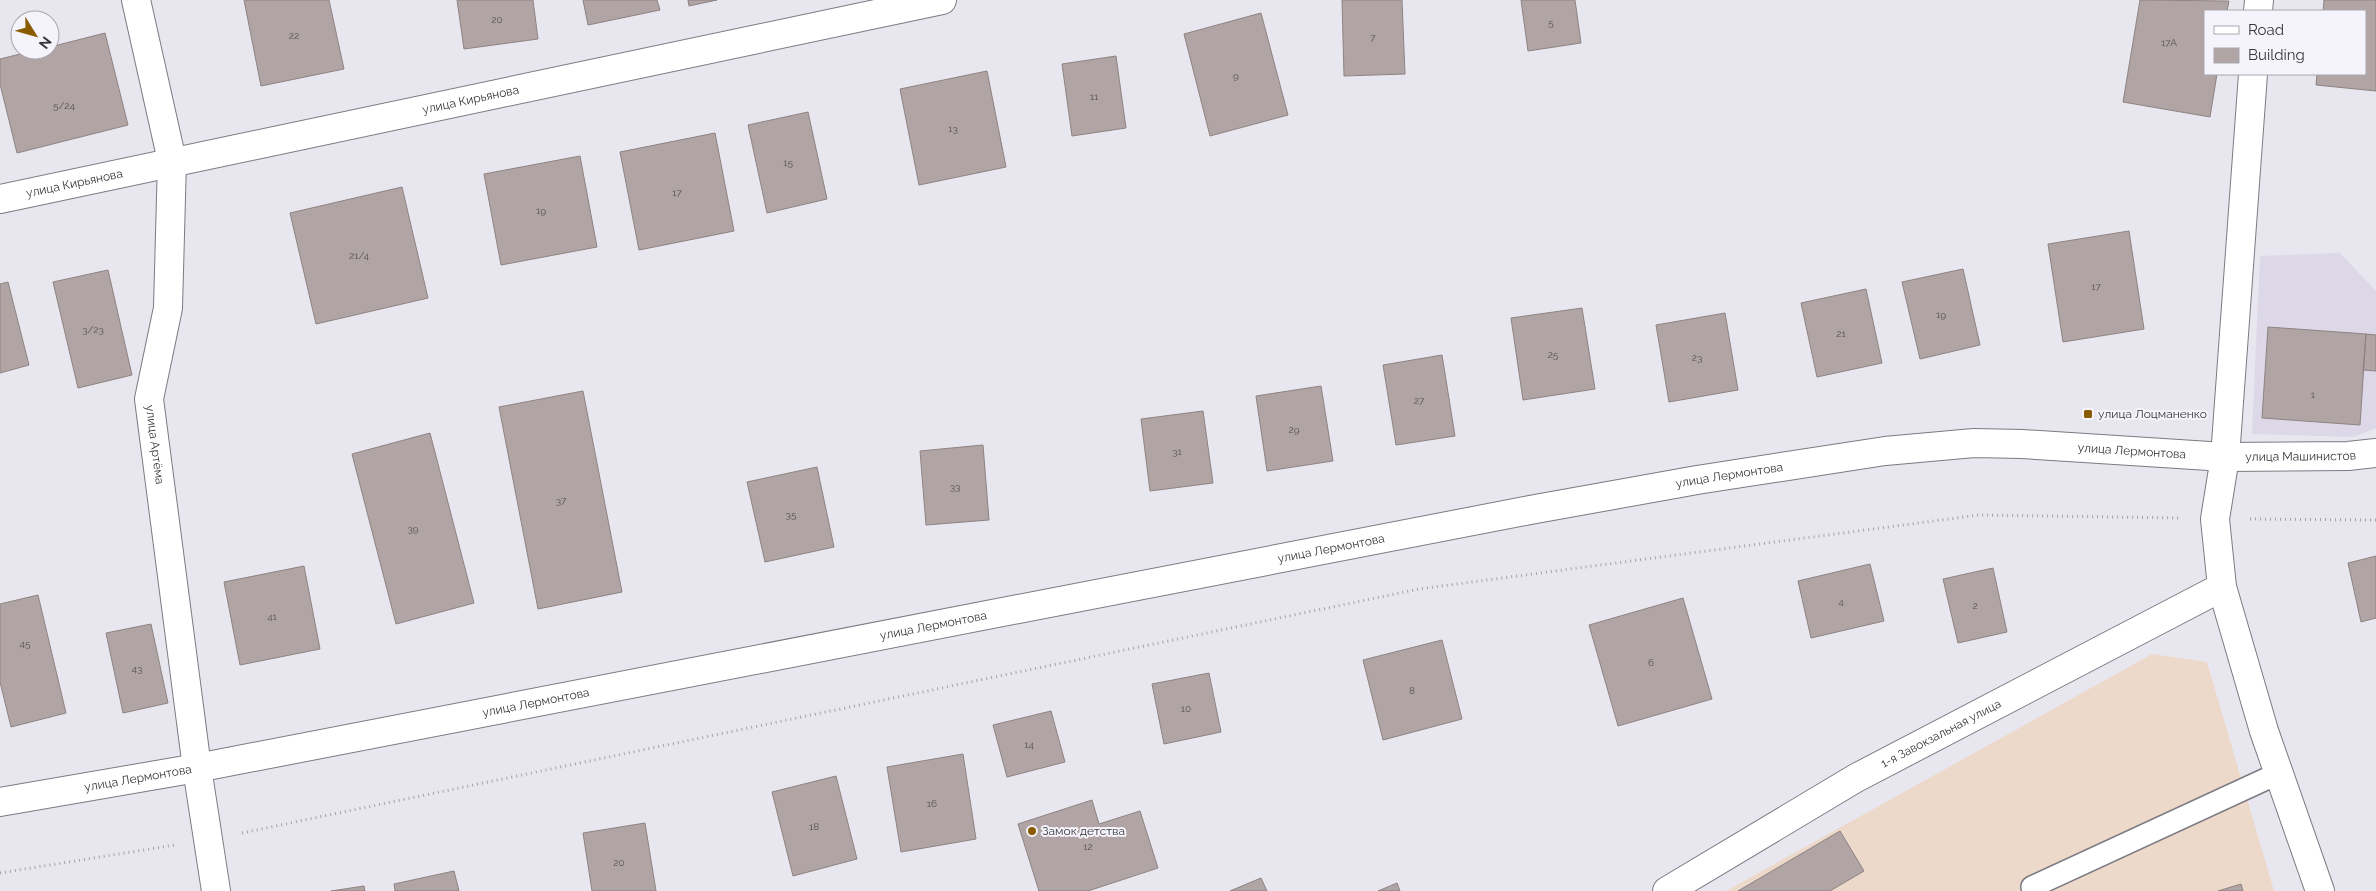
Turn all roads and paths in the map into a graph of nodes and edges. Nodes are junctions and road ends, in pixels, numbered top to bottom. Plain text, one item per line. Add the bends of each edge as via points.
1 (136, 0) edge
2 (942, 0) edge
3 (2253, 75) edge
4 (172, 161) junction
5 (0, 198) edge
6 (2376, 452) edge
7 (2225, 457) junction
8 (2215, 519) junction
9 (2376, 520) edge
10 (2222, 587) junction
11 (197, 768) junction
12 (2279, 773) junction
13 (0, 802) edge
14 (208, 840) junction
15 (0, 873) edge
16 (2032, 887) dead end
17 (216, 891) edge
18 (1666, 891) edge
19 (2320, 891) edge

1 - 4 street, улица Артёма
2 - 4 street, улица Кирьянова
3 - 7 street
4 - 5 street, улица Кирьянова
4 - 11 street, улица Артёма via 168,308 149,399
6 - 7 street, улица Машинистов via 2348,456
7 - 8 street
7 - 11 street, улица Лермонтова via 1974,443 1885,451 1735,474 1530,510
8 - 9 path
8 - 10 street
8 - 14 path via 1980,515 1419,588
10 - 12 street
10 - 18 street, 1-я Завокзальная улица via 1856,778
11 - 13 street, улица Лермонтова
11 - 14 street, улица Артёма
12 - 16 lane
12 - 19 street
14 - 15 path
14 - 17 street, улица Артёма

